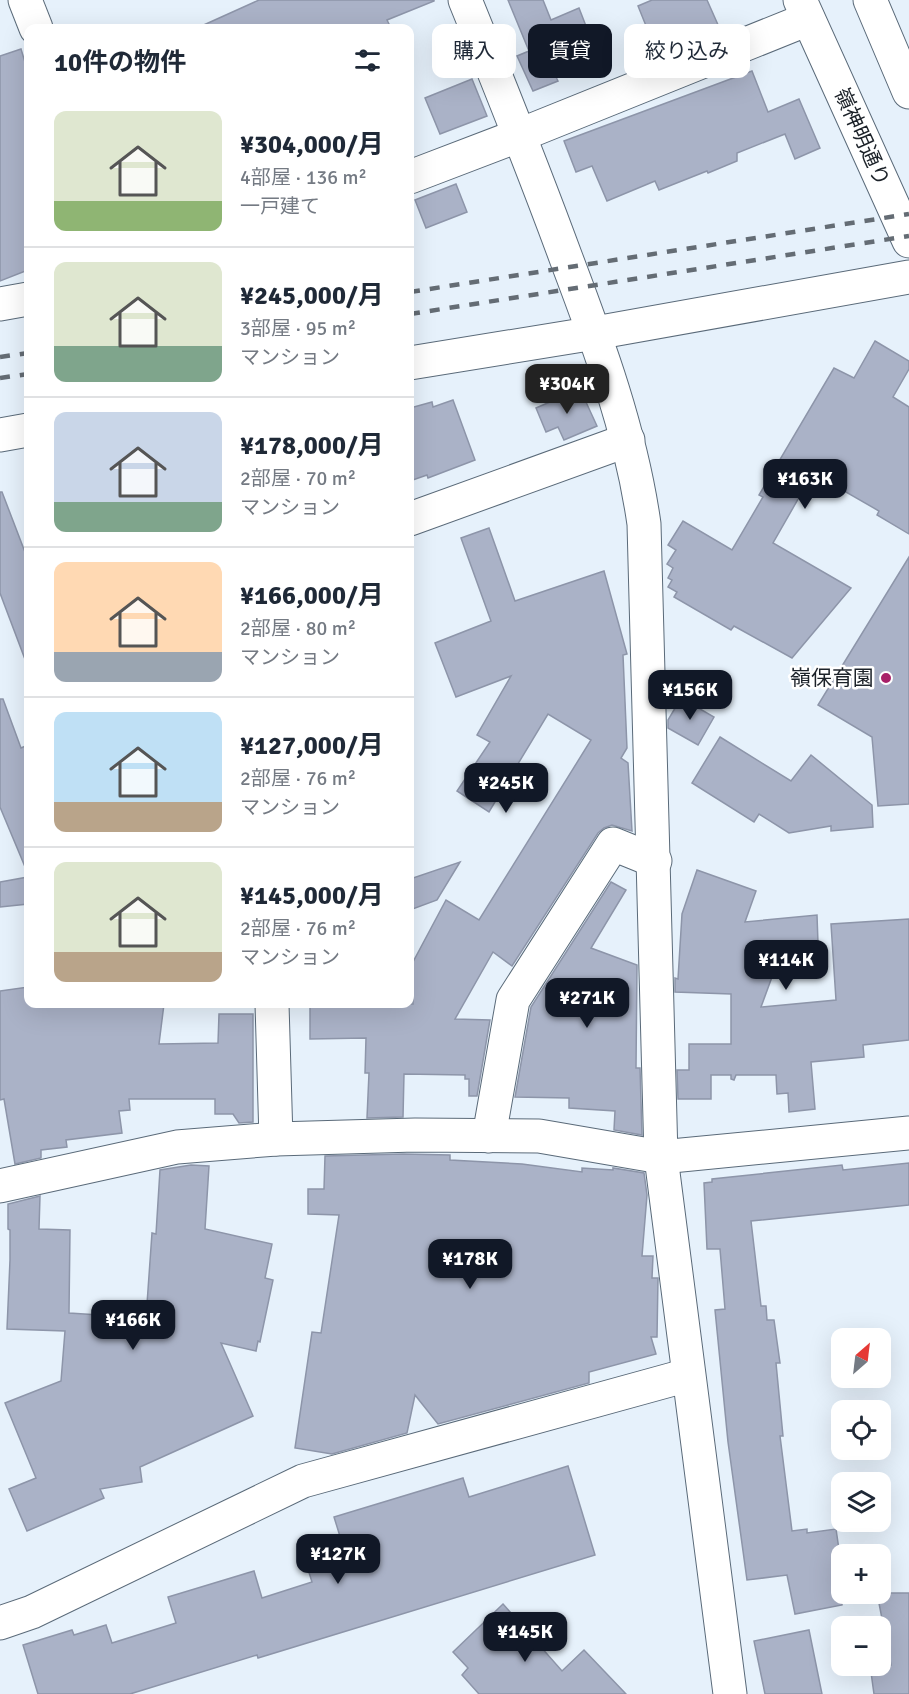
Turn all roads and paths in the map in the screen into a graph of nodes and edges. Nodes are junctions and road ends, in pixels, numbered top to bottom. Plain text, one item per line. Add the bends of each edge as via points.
1 (25, 0) edge
2 (465, 0) edge
3 (876, 2) edge
4 (804, 9) edge
5 (34, 24) edge
6 (909, 92) edge
7 (520, 135) junction
8 (414, 175) edge
9 (909, 241) edge
10 (909, 277) edge
11 (24, 301) edge
12 (0, 304) edge
13 (595, 333) junction
14 (414, 362) edge
15 (24, 431) edge
16 (0, 435) edge
17 (628, 440) junction
18 (414, 518) edge
19 (655, 861) junction
20 (272, 1008) edge
21 (909, 1133) edge
22 (489, 1136) junction
23 (276, 1139) junction
24 (661, 1157) junction
25 (0, 1186) edge
26 (688, 1375) junction
27 (0, 1623) edge
28 (730, 1694) edge

1 - 5 street
2 - 7 street
3 - 6 street
4 - 7 street
4 - 9 street, 嶺神明通り
7 - 8 street
7 - 13 street
10 - 13 street
11 - 12 street
13 - 14 street
13 - 17 street
15 - 16 street
17 - 18 street
17 - 19 street via 644,524
19 - 22 street via 613,844 513,1000
19 - 24 street
20 - 23 street
21 - 24 street
22 - 23 street
22 - 24 street via 539,1136
23 - 25 street via 177,1147
24 - 26 street
26 - 27 street via 303,1481 32,1612
26 - 28 street

